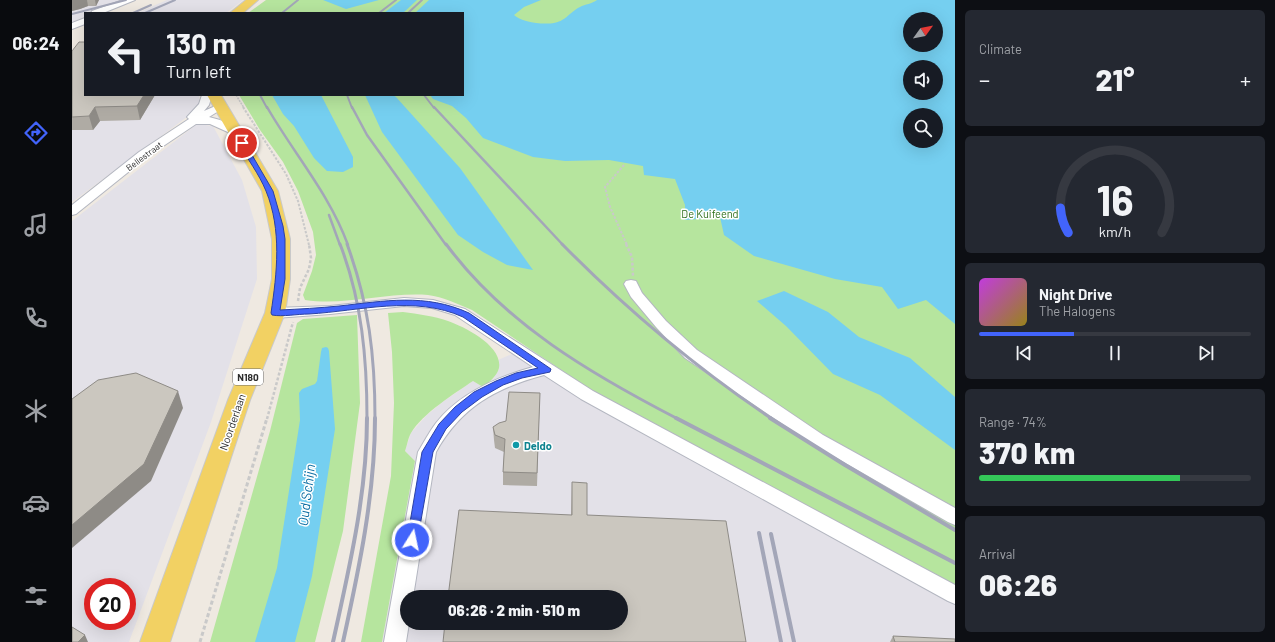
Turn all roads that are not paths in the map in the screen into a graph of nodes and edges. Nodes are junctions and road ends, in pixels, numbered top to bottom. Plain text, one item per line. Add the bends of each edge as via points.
1 (131, 0) edge
2 (139, 0) edge
3 (253, 0) edge
4 (98, 12) edge
5 (109, 12) edge
6 (237, 12) edge
7 (84, 17) edge
8 (84, 21) edge
9 (72, 22) edge
10 (72, 26) edge
11 (213, 99) edge
12 (180, 129) junction
13 (234, 131) junction
14 (72, 211) edge
15 (631, 284) road end
16 (275, 313) junction
17 (546, 369) junction
18 (955, 517) edge
19 (955, 595) edge
20 (155, 642) edge
21 (395, 642) edge

1 - 4 street
2 - 5 street
3 - 6 main road
7 - 9 street
8 - 10 street
11 - 12 street
11 - 12 street, Bellestraat via 203,115
11 - 13 main road, Noorderlaan / N180
12 - 13 street via 208,118
12 - 14 street, Bellestraat
13 - 16 main road, Noorderlaan / N180 via 270,191 279,226 281,279
15 - 18 street via 661,324 691,354 817,439
16 - 17 street via 404,302 432,304 466,315
16 - 20 main road, Noorderlaan / N180 via 239,400
17 - 19 street via 587,395
17 - 21 street via 499,383 478,395 442,426 427,452

